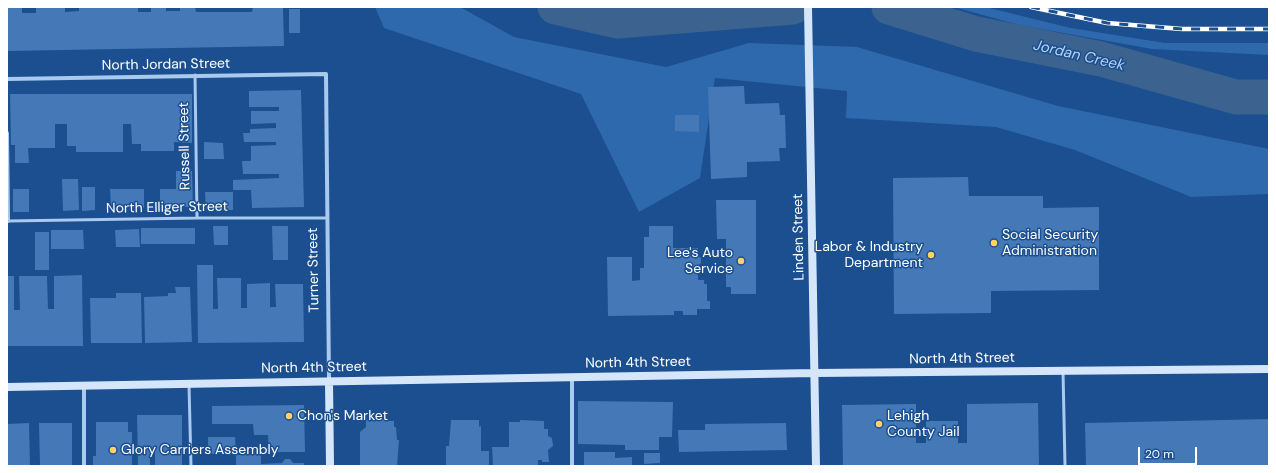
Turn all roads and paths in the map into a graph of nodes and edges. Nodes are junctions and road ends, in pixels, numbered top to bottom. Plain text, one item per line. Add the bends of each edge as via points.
1 (808, 7) edge
2 (326, 74) joint
3 (195, 75) junction
4 (7, 79) edge
5 (7, 133) edge
6 (197, 218) junction
7 (326, 218) junction
8 (8, 221) edge
9 (1269, 369) edge
10 (1064, 371) junction
11 (814, 373) junction
12 (572, 377) junction
13 (329, 381) junction
14 (189, 383) junction
15 (84, 385) junction
16 (7, 387) edge
17 (84, 466) edge
18 (190, 466) edge
19 (330, 466) edge
20 (572, 466) edge
21 (816, 466) edge
22 (1065, 466) edge

1 - 11 street, Linden Street
2 - 3 street, North Jordan Street
2 - 7 street, Turner Street
3 - 4 street, North Jordan Street
3 - 6 lane, Russell Street
5 - 8 street
6 - 7 lane, North Elliger Street
6 - 8 lane, North Elliger Street
7 - 13 street, Turner Street
9 - 10 street, North 4th Street
10 - 11 street, North 4th Street
10 - 22 lane
11 - 12 street, North 4th Street
11 - 21 street, Linden Street
12 - 13 street, North 4th Street
12 - 20 street
13 - 14 street, North 4th Street
13 - 19 street, Turner Street
14 - 15 street, North 4th Street
14 - 18 lane
15 - 16 street, North 4th Street
15 - 17 street

